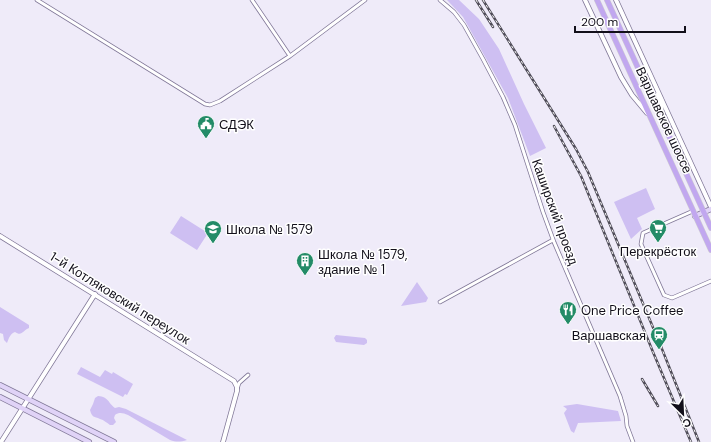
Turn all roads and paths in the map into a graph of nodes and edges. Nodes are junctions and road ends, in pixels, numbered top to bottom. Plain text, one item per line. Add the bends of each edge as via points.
1 (38, 0) edge
2 (252, 0) edge
3 (365, 0) edge
4 (440, 0) edge
5 (585, 0) edge
6 (597, 0) edge
7 (606, 0) edge
8 (616, 0) edge
9 (290, 56) junction
10 (656, 87) junction
11 (650, 115) junction
12 (666, 129) junction
13 (711, 208) edge
14 (704, 212) junction
15 (694, 213) junction
16 (711, 228) edge
17 (0, 236) edge
18 (553, 240) junction
19 (711, 250) edge
20 (711, 281) edge
21 (94, 294) junction
22 (440, 302) dead end
23 (248, 375) dead end
24 (242, 380) junction
25 (234, 381) junction
26 (0, 385) edge
27 (237, 391) junction
28 (0, 397) edge
29 (28, 399) junction
30 (22, 408) junction
31 (1, 442) edge
32 (89, 442) edge
33 (114, 442) edge
34 (223, 442) edge
35 (633, 442) edge

1 - 9 street via 205,104 220,101
2 - 9 street
3 - 9 street
4 - 18 street, Каширский проезд via 464,25 503,97
5 - 11 street via 621,77 632,95
6 - 11 main road, Варшавское шоссе
7 - 12 main road, Варшавское шоссе
8 - 10 street
10 - 12 street
10 - 13 street
11 - 15 main road, Варшавское шоссе
12 - 14 main road, Варшавское шоссе
13 - 14 main road
14 - 15 main road
14 - 16 main road, Варшавское шоссе
15 - 19 main road, Варшавское шоссе
15 - 20 street via 644,233 641,244 664,295 672,298
17 - 21 street, 1-й Котляковский переулок
18 - 22 street
18 - 35 street, Каширский проезд via 617,389
21 - 25 street, 1-й Котляковский переулок
21 - 29 street
23 - 24 street
24 - 25 street
24 - 27 street
25 - 27 street
26 - 29 main road
27 - 34 street
28 - 30 main road
29 - 30 street
29 - 33 main road
30 - 31 street
30 - 32 main road

